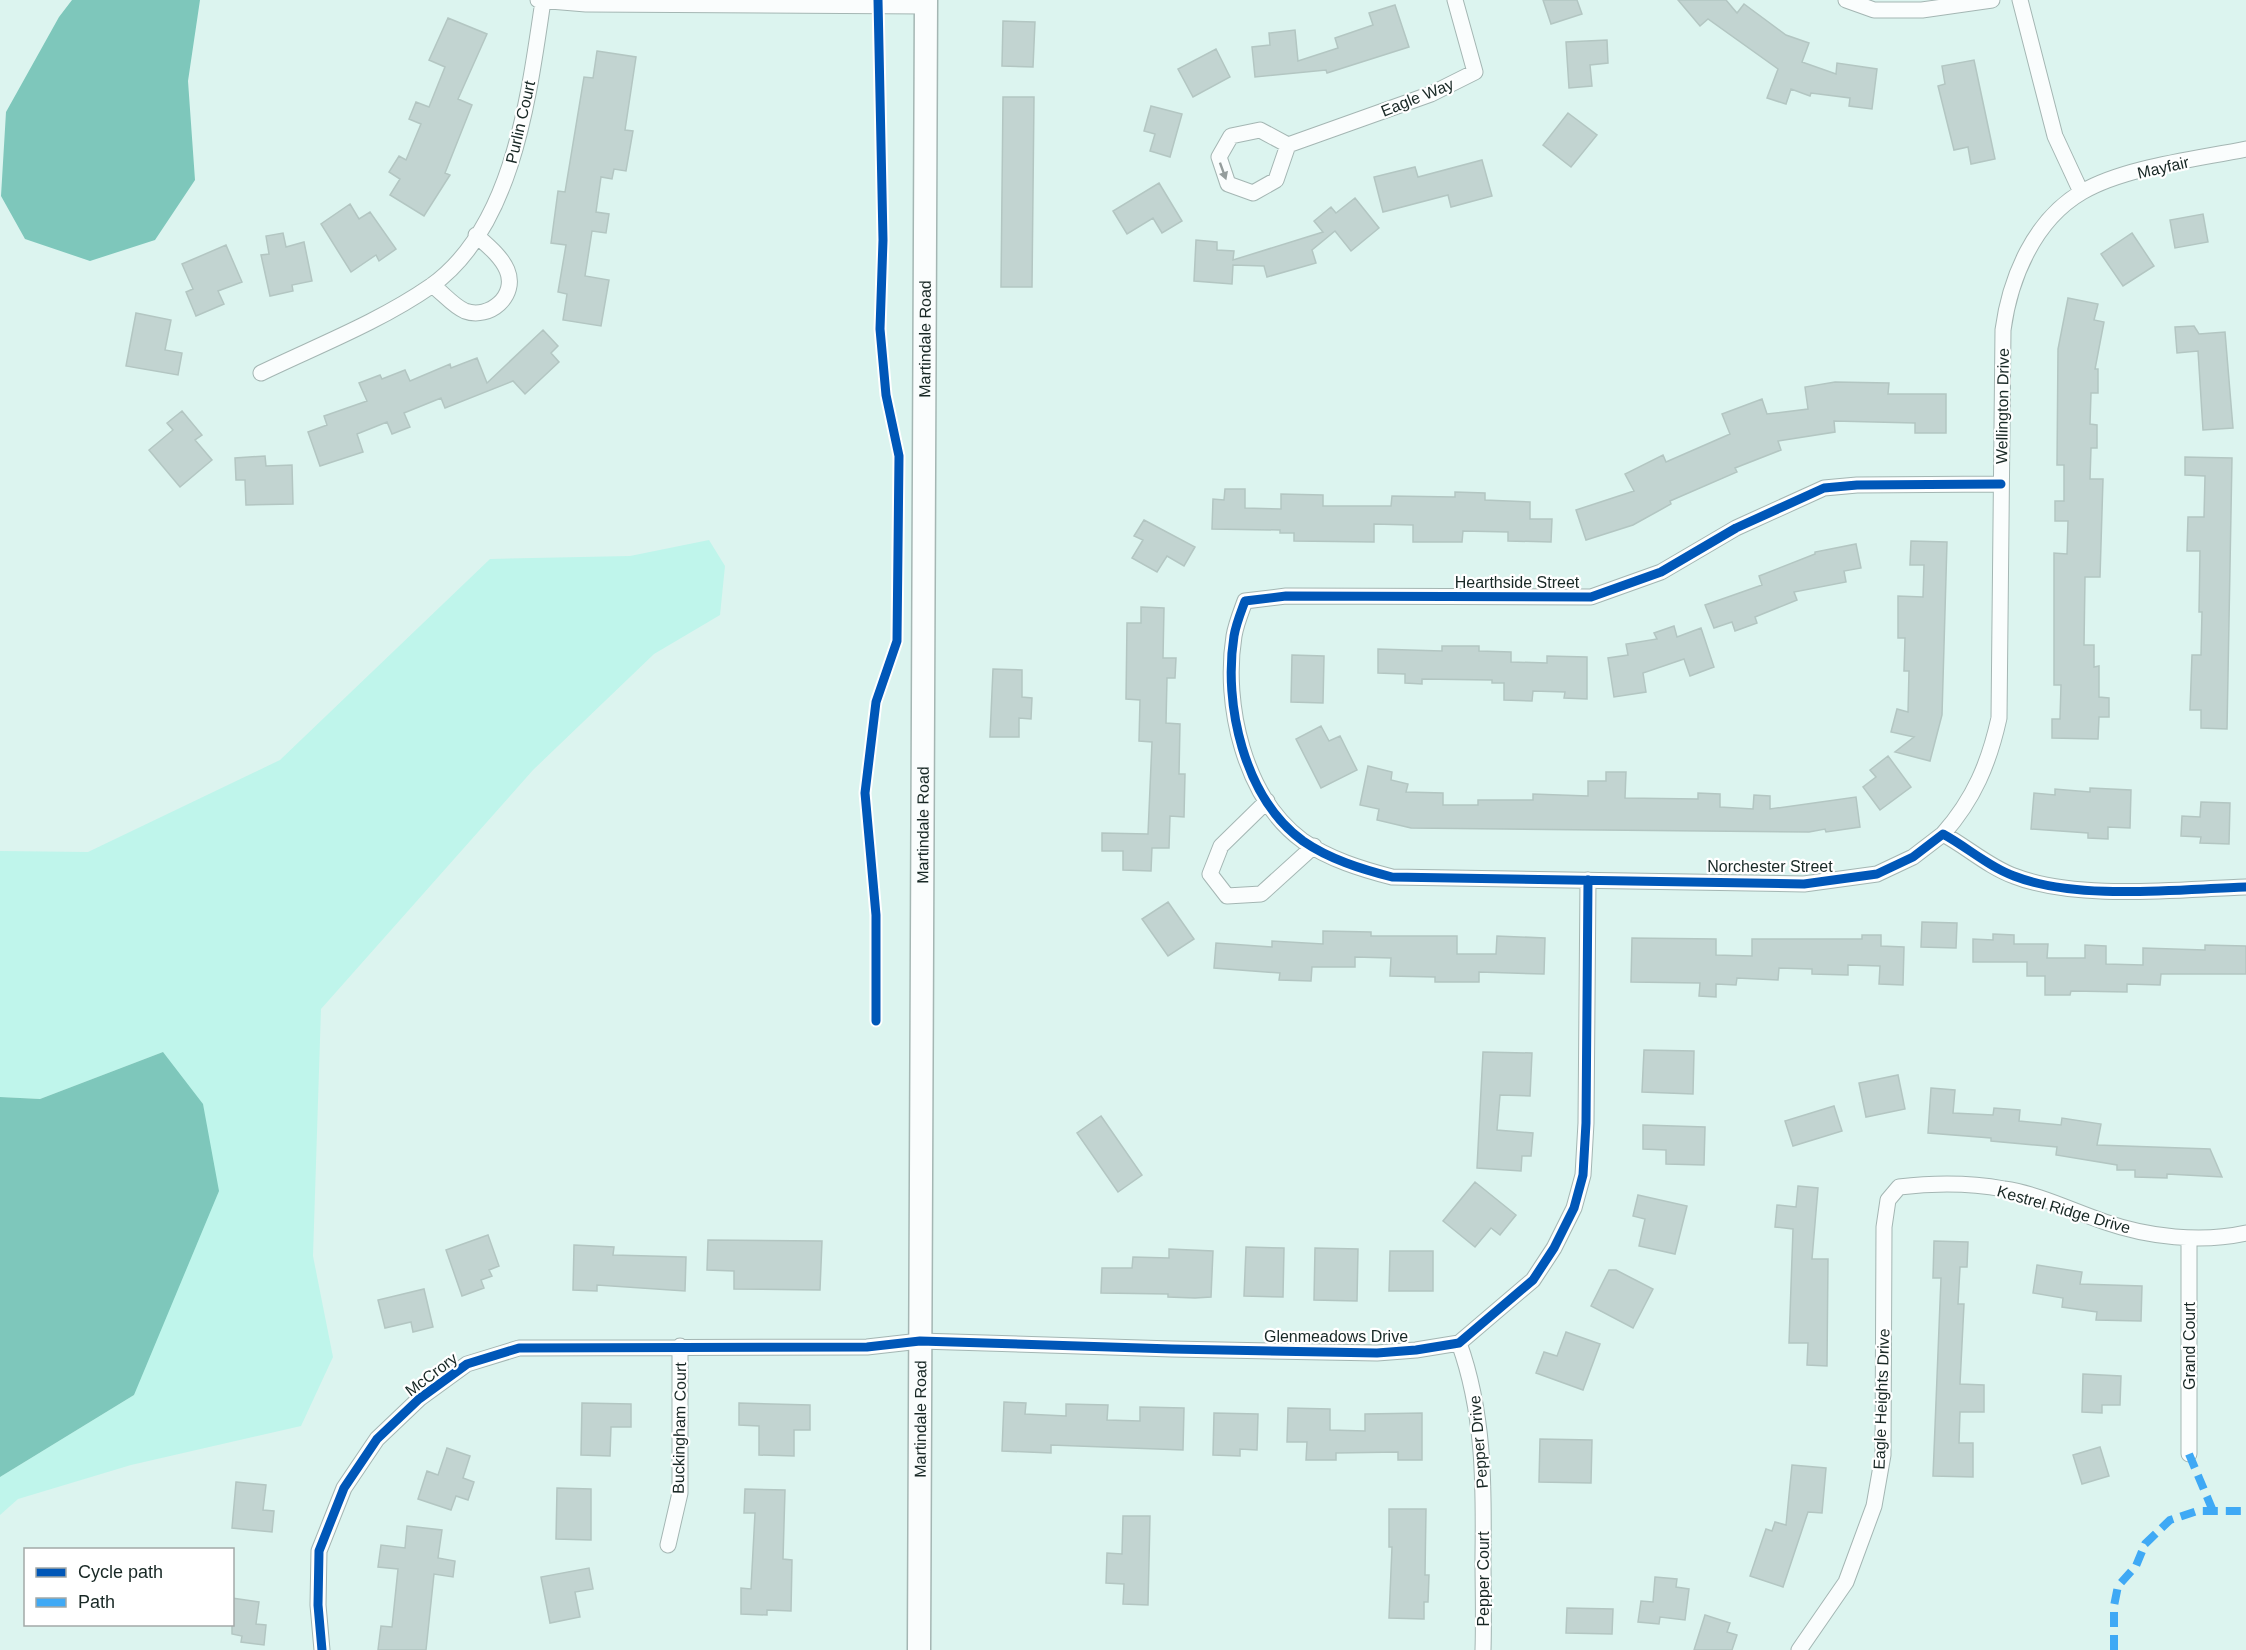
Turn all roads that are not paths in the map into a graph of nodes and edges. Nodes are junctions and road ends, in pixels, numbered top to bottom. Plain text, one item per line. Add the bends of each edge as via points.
1 (1455, 0) edge
2 (1846, 0) edge
3 (1992, 0) edge
4 (2020, 0) edge
5 (540, 1) edge
6 (926, 3) edge
7 (1288, 145) junction
8 (2246, 149) edge
9 (2081, 192) junction
10 (476, 235) junction
11 (432, 285) junction
12 (261, 373) dead end
13 (2001, 484) junction
14 (1267, 801) junction
15 (1285, 822) joint
16 (1944, 834) junction
17 (1314, 846) junction
18 (1588, 880) junction
19 (2246, 887) edge
20 (1888, 1200) joint
21 (2246, 1233) edge
22 (2189, 1238) junction
23 (920, 1341) junction
24 (1459, 1342) junction
25 (680, 1346) junction
26 (810, 1346) joint
27 (2189, 1454) dead end
28 (1484, 1509) joint
29 (668, 1545) dead end
30 (322, 1650) edge
31 (919, 1650) edge
32 (1483, 1650) edge
33 (1799, 1650) edge

1 - 7 street, Eagle Way via 1475,72 1431,94
2 - 3 street via 1874,10 1922,10
4 - 9 street via 2055,136
5 - 6 street
5 - 10 street, Purlin Court via 527,97 513,160 503,188
6 - 23 street, Martindale Road
7 -> 7 street via 1260,130 1231,136 1218,157 1228,184 1253,193 1276,180
8 - 9 street, Mayfair via 2114,178
9 - 13 street, Wellington Drive via 2030,244 2006,306
10 - 11 street, Purlin Court
10 - 11 street via 508,271 508,289 502,302 491,311 477,314 462,310
11 - 12 street, Purlin Court via 352,330
13 - 14 street, Hearthside Street via 1824,488 1736,528 1661,572 1591,597 1286,596 1245,601 1234,634 1230,667 1232,704 1245,760
13 - 16 street, Wellington Drive via 1999,718 1983,775
14 - 15 street, Hearthside Street
14 - 17 street via 1221,846 1210,874 1227,896 1261,894
15 - 17 street, Norchester Street via 1302,840
16 - 18 street, Norchester Street via 1877,874 1844,880 1804,884
16 - 19 street via 1998,868 2039,883 2105,890
17 - 18 street, Norchester Street via 1354,867 1392,877
18 - 24 street, Glenmeadows Drive via 1586,1123 1583,1175 1574,1208 1533,1280
20 - 22 street, Kestrel Ridge Drive via 1899,1187 1915,1185 2006,1189 2107,1223
20 - 33 street, Eagle Heights Drive via 1884,1227 1883,1455 1874,1506 1845,1582
21 - 22 street, Kestrel Ridge Drive
22 - 27 street, Grand Court
23 - 24 street, Glenmeadows Drive via 1377,1353
23 - 26 street, Glenmeadows Drive via 867,1347
23 - 31 street, Martindale Road
24 - 28 street, Pepper Drive via 1478,1409
25 - 26 street, McCrory
25 - 29 street, Buckingham Court via 680,1493
25 - 30 street, McCrory via 519,1348 467,1364 419,1399 377,1439 357,1468 344,1488 319,1551
28 - 32 street, Pepper Court

